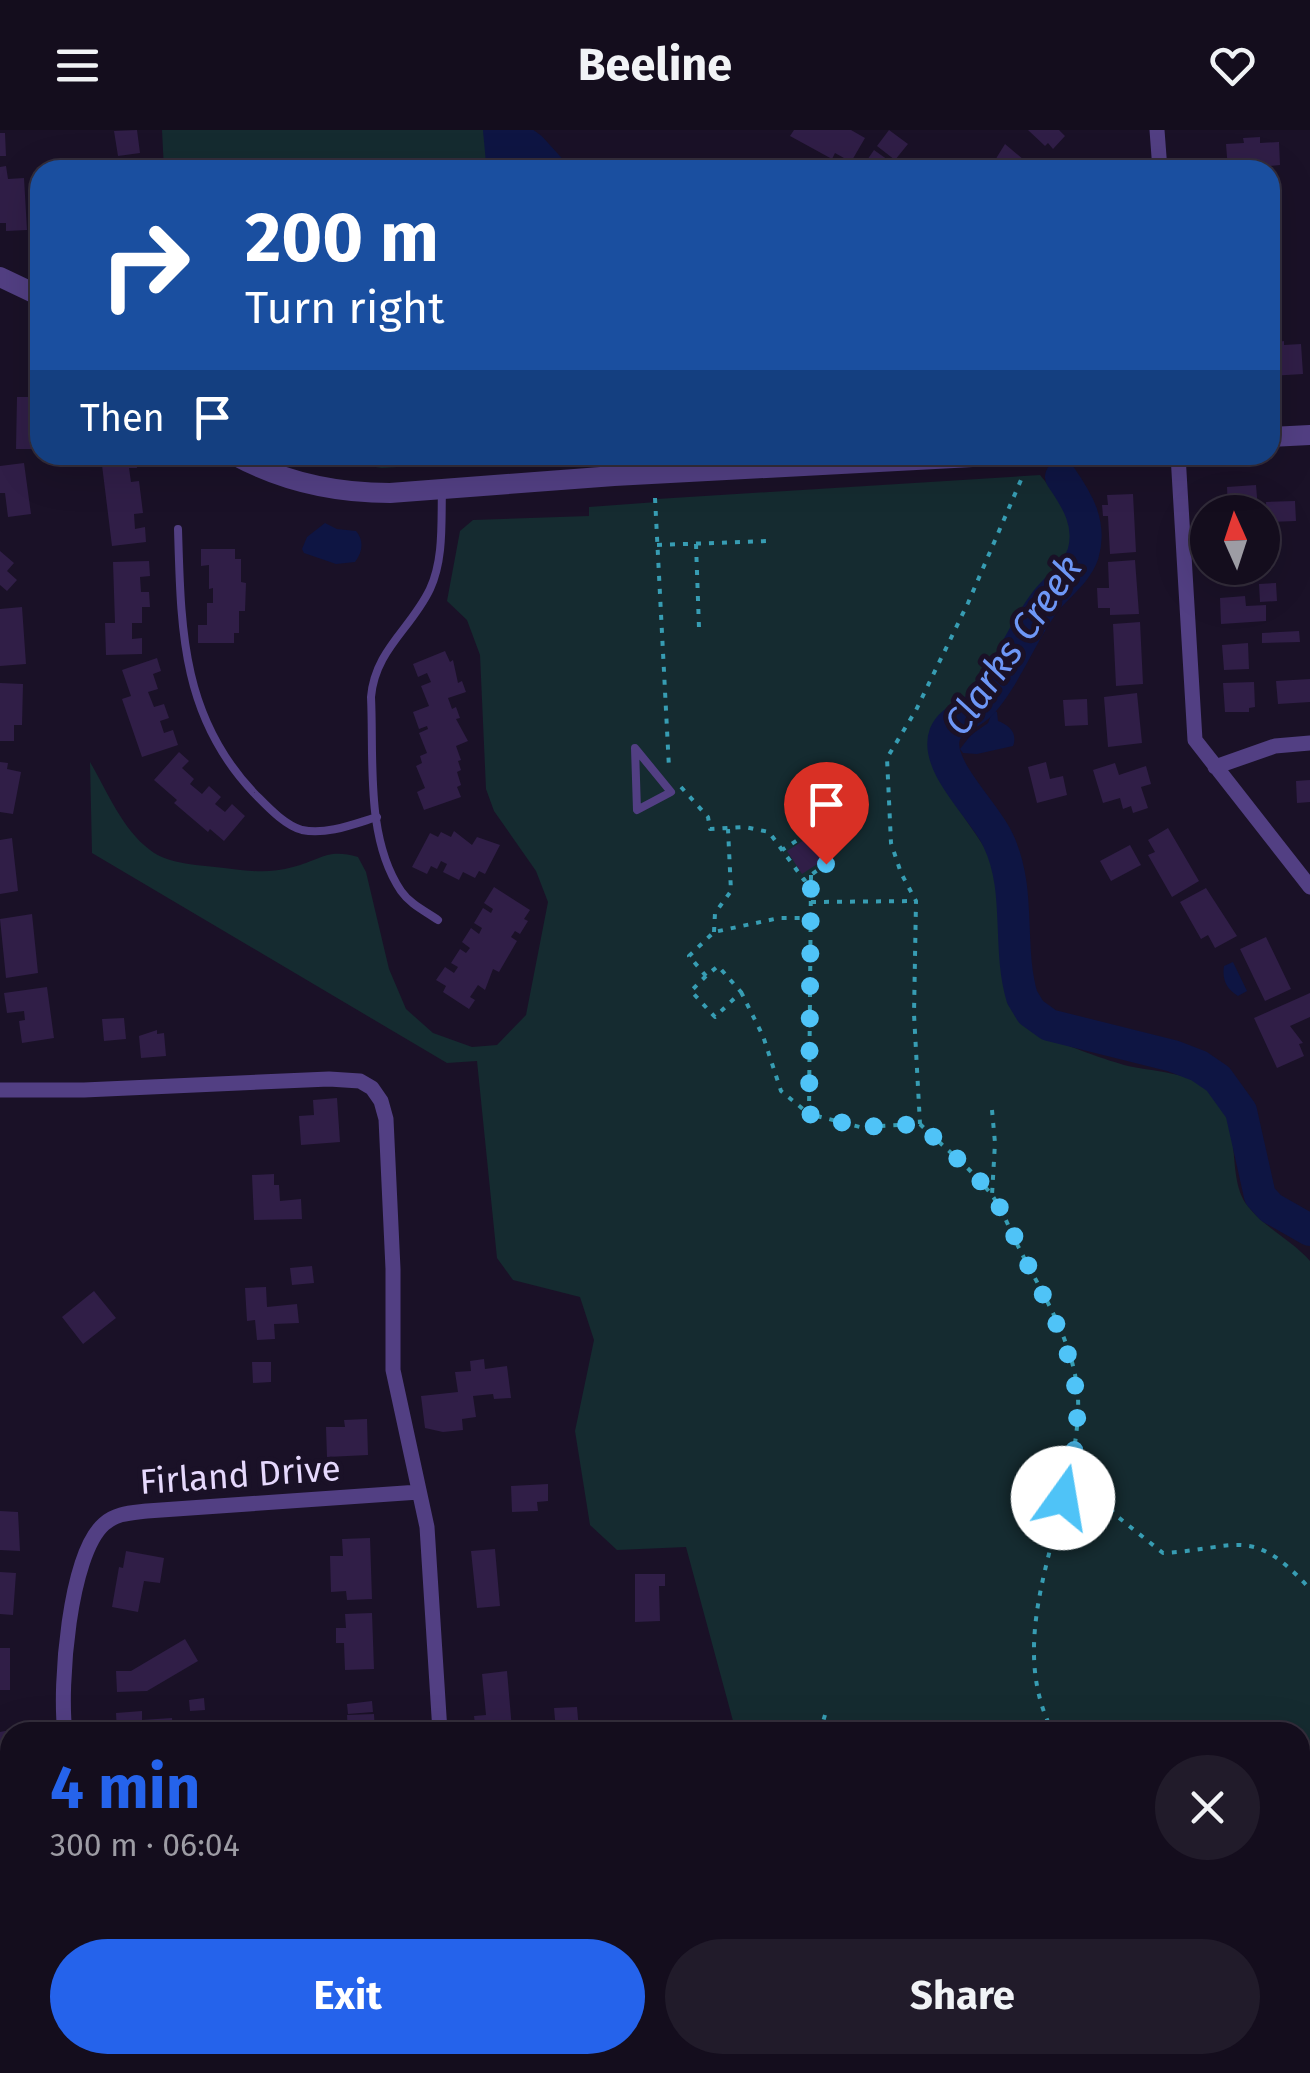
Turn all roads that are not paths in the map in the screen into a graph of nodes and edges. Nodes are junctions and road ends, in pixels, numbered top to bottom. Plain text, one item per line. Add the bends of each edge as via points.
1 (1157, 130) edge
2 (1169, 130) edge
3 (1159, 160) edge
4 (0, 277) edge
5 (30, 291) edge
6 (1310, 435) edge
7 (1280, 436) edge
8 (256, 465) edge
9 (821, 465) edge
10 (1179, 465) edge
11 (442, 489) junction
12 (178, 529) dead end
13 (1310, 743) edge
14 (1215, 768) junction
15 (637, 810) joint
16 (377, 817) junction
17 (1310, 887) edge
18 (438, 920) dead end
19 (0, 1090) edge
20 (420, 1492) junction
21 (65, 1722) edge
22 (439, 1722) edge

1 - 2 street
1 - 3 street
4 - 5 street
6 - 7 street
8 - 11 street via 326,488
9 - 11 street
10 - 14 street via 1194,740
11 - 16 lane via 430,589 383,654 372,682
12 - 16 lane via 188,671 232,765 269,808 300,830
13 - 14 street via 1275,746
14 - 17 street
15 - 15 lane via 671,792 635,748
16 - 18 lane via 403,894
19 - 20 street via 329,1079 372,1088 389,1136 393,1370
20 - 21 street, Firland Drive via 147,1511 108,1521 88,1545 76,1578
20 - 22 street via 428,1526

